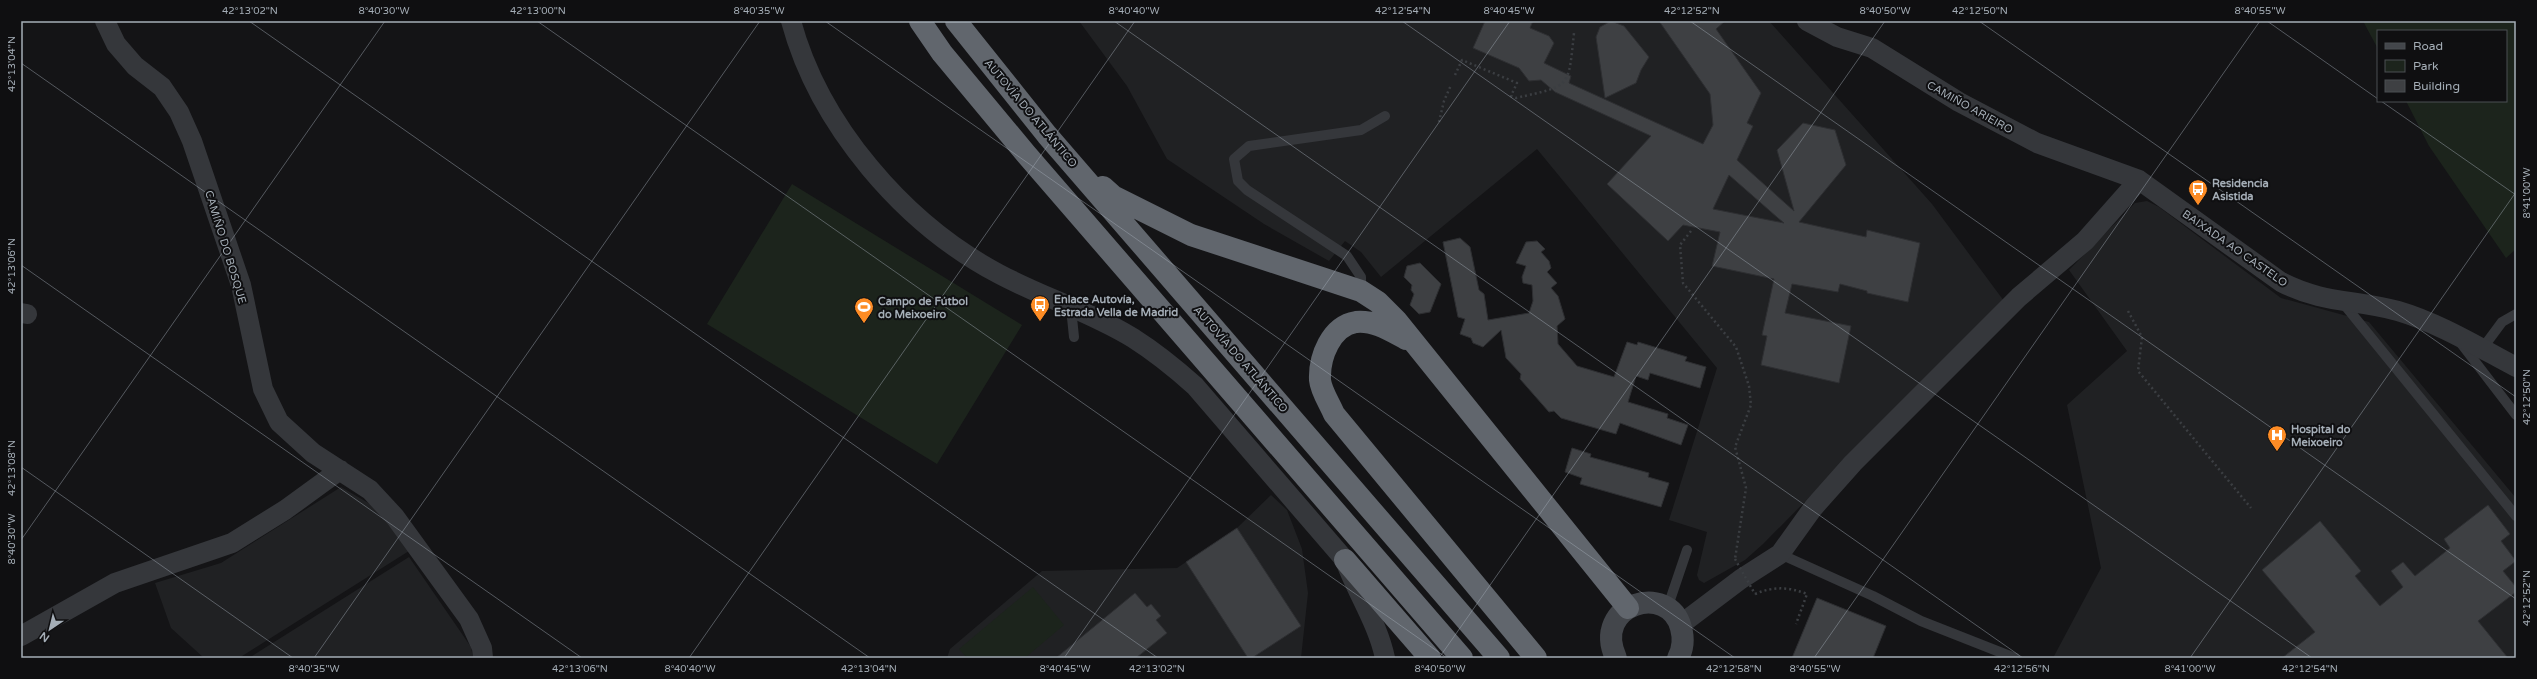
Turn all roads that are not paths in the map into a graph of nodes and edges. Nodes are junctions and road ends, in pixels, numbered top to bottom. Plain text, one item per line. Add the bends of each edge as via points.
1 (105, 21) edge
2 (790, 21) edge
3 (920, 21) edge
4 (956, 21) edge
5 (1807, 21) edge
6 (1385, 116) dead end
7 (1047, 135) junction
8 (2139, 180) junction
9 (1361, 291) junction
10 (2343, 303) junction
11 (1071, 308) junction
12 (2516, 314) edge
13 (2454, 334) junction
14 (1074, 337) dead end
15 (1413, 343) junction
16 (2482, 349) junction
17 (2516, 367) edge
18 (2516, 415) edge
19 (340, 470) junction
20 (2516, 516) edge
21 (1687, 550) dead end
22 (1780, 554) junction
23 (1344, 560) junction
24 (1628, 608) junction
25 (1674, 617) junction
26 (21, 636) edge
27 (1684, 654) edge
28 (483, 658) edge
29 (1385, 658) edge
30 (1430, 658) edge
31 (1462, 658) edge
32 (1499, 658) edge
33 (1536, 658) edge
34 (1616, 658) edge
35 (2014, 658) edge

1 - 19 street, CAMIÑO DO BOSQUE via 116,44 135,66 162,87 179,112 192,141 241,285 268,404 279,422 313,453
2 - 11 street via 809,73 846,136 876,176 913,213 954,248 999,274
3 - 31 highway via 942,53 1026,154
4 - 7 highway, AUTOVÍA DO ATLÁNTICO
5 - 8 street, CAMIÑO ARIEIRO via 1837,37 1872,48 1959,102 2037,143
6 - 9 lane via 1361,130 1249,146 1234,160 1238,181 1247,190 1347,256 1361,277
7 - 9 highway via 1112,196 1191,235
7 - 32 highway, AUTOVÍA DO ATLÁNTICO
8 - 10 street, BAIXADA AO CASTELO via 2281,282 2306,294
8 - 22 street via 2085,241 2019,297 1853,463 1813,508
9 - 15 highway via 1378,302 1396,320
10 - 13 street, BAIXADA AO CASTELO via 2396,311
10 - 20 lane
11 - 14 lane
11 - 23 street via 1131,337 1167,361 1195,386
12 - 16 lane via 2502,322
13 - 16 street, BAIXADA AO CASTELO
13 - 18 lane
15 - 24 highway
15 - 33 highway via 1383,326 1357,322 1341,329 1330,341 1321,359 1320,382 1334,414
16 - 17 street, BAIXADA AO CASTELO
19 - 26 street via 285,510 232,543 115,583
19 - 28 street, CAMIÑO DO BOSQUE via 370,490 395,516 418,546 469,620 482,648
21 - 25 lane
22 - 25 street
22 - 35 lane via 1921,621
23 - 29 street via 1381,638
23 - 30 highway
24 - 25 main road via 1647,602
24 - 34 main road via 1619,615 1610,636
25 - 27 main road

